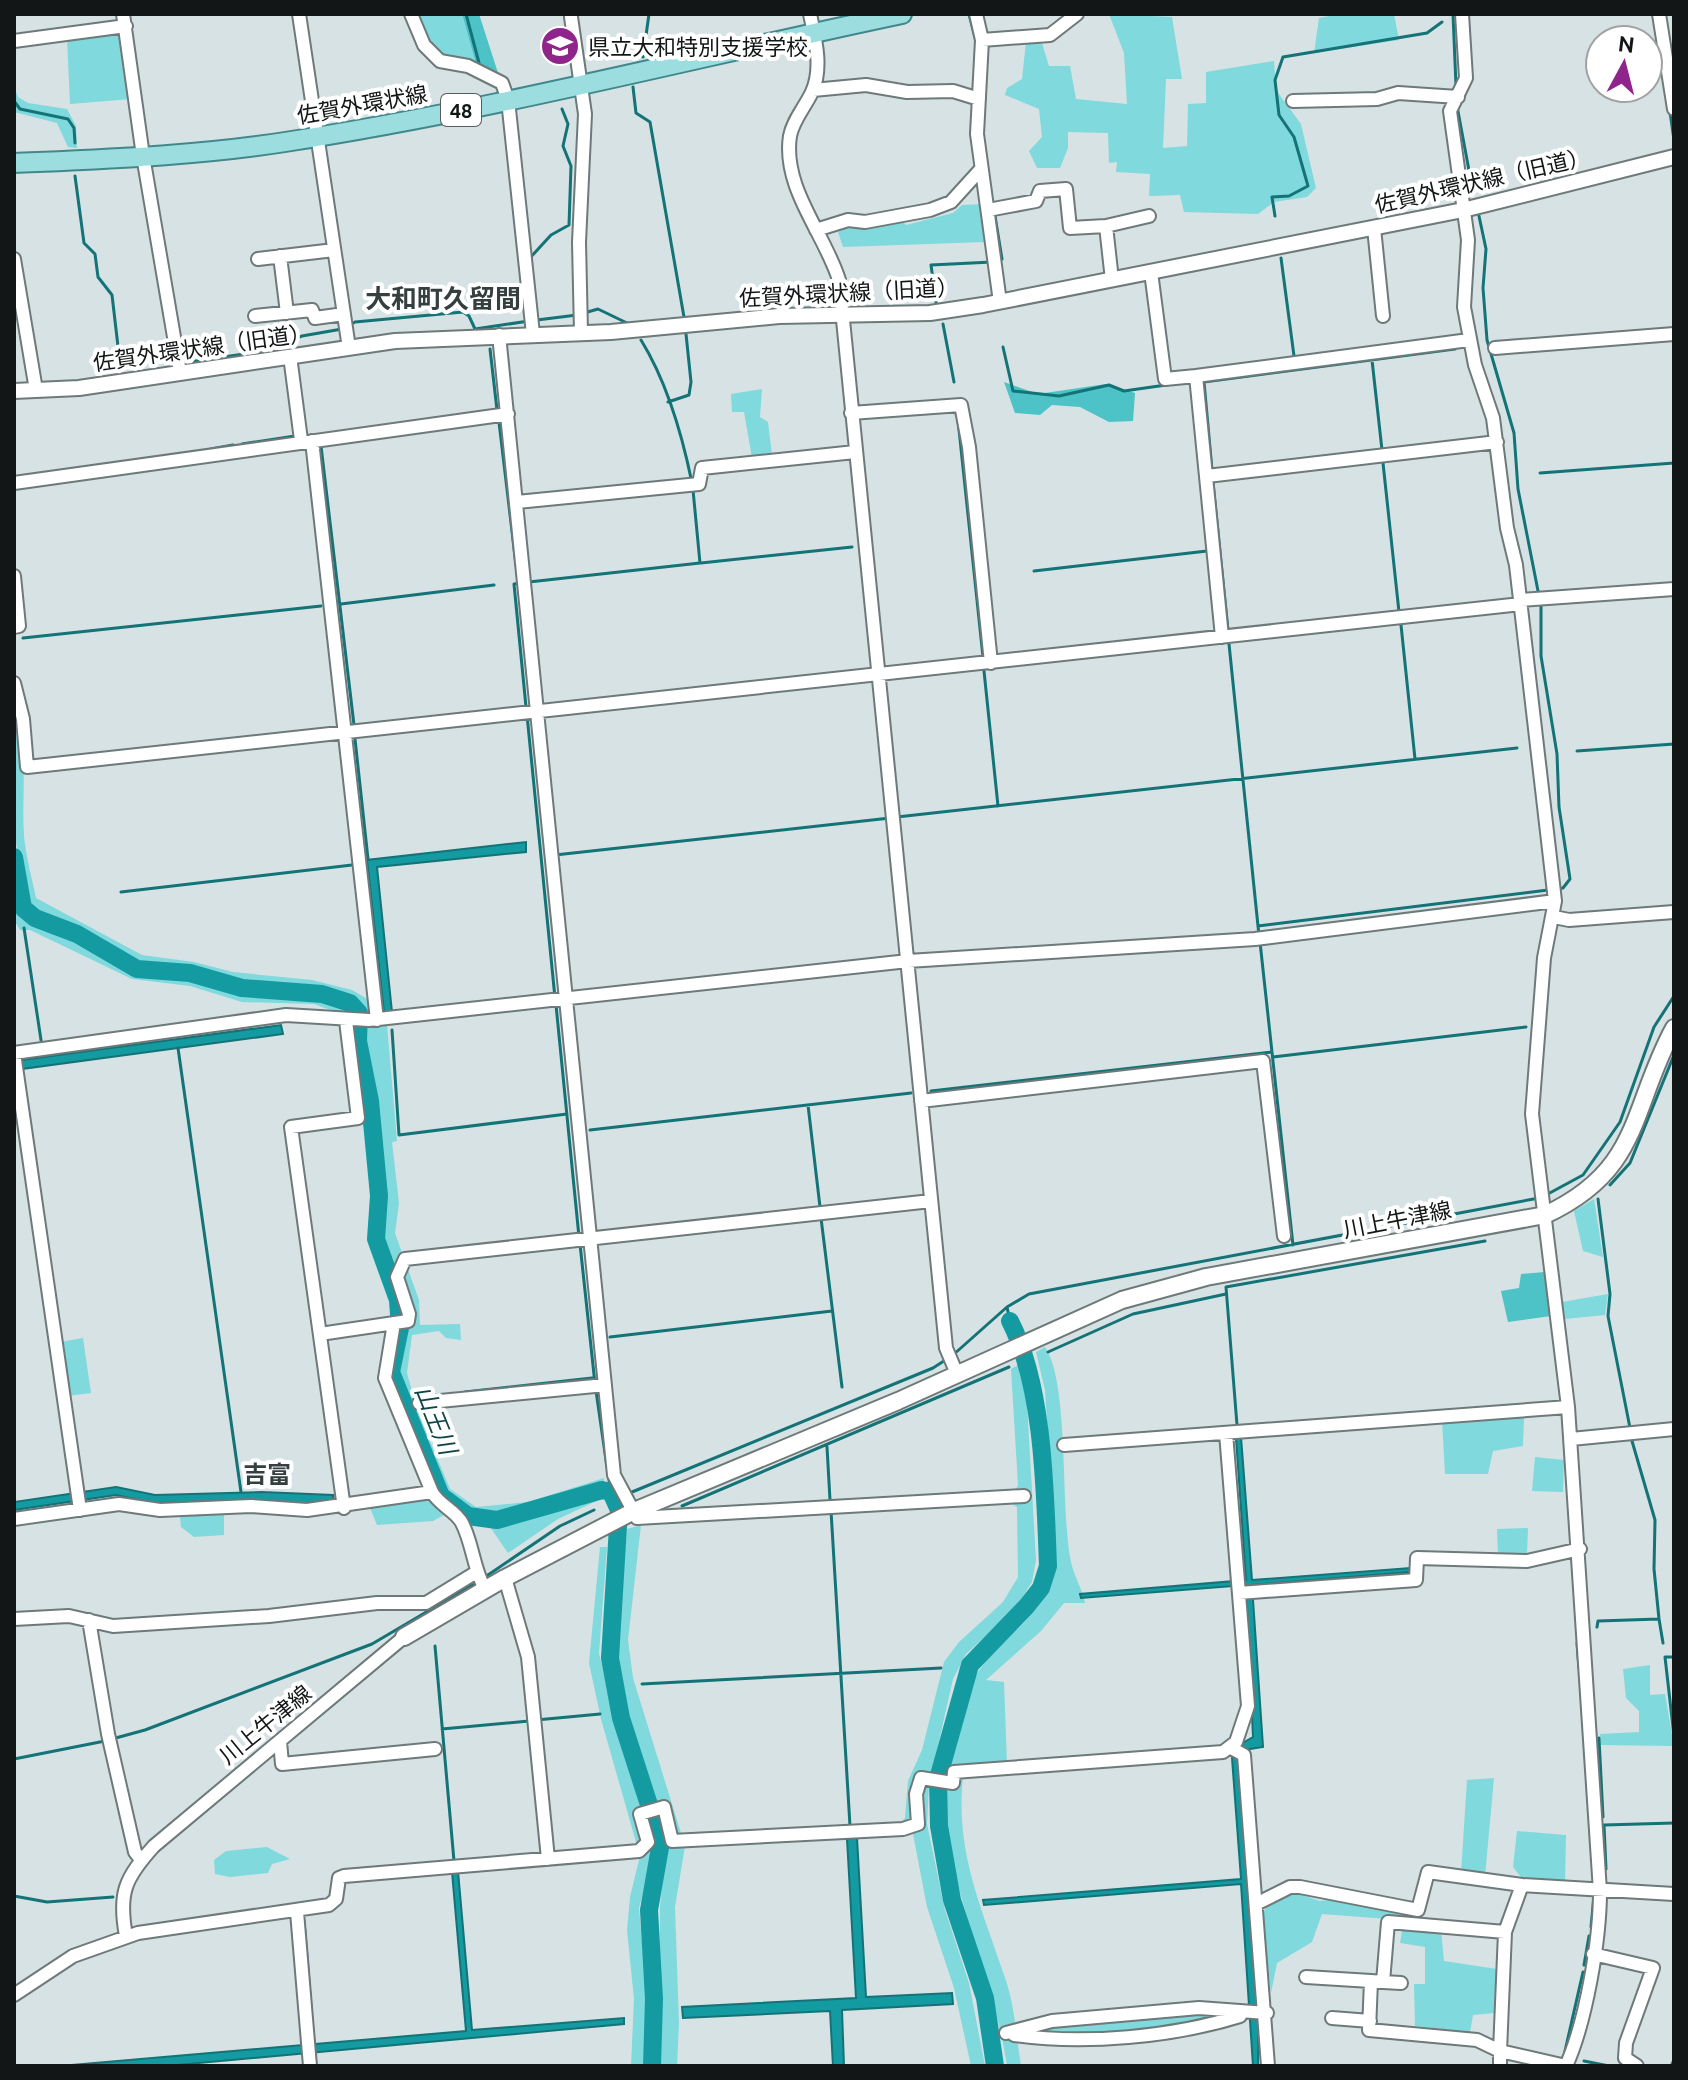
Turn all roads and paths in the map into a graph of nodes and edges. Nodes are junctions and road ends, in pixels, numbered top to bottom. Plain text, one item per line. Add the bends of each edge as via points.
1 (299, 14) edge
2 (411, 14) edge
3 (810, 14) edge
4 (902, 14) edge
5 (976, 14) edge
6 (1462, 14) edge
7 (1659, 14) edge
8 (1071, 16) edge
9 (571, 17) dead end
10 (125, 20) edge
11 (836, 21) edge
12 (811, 33) junction
13 (982, 40) junction
14 (14, 41) edge
15 (583, 85) junction
16 (813, 90) junction
17 (1456, 93) junction
18 (979, 99) junction
19 (508, 100) junction
20 (1293, 101) dead end
21 (1674, 109) edge
22 (317, 136) junction
23 (143, 156) junction
24 (1674, 157) edge
25 (14, 163) edge
26 (981, 169) junction
27 (988, 210) junction
28 (1463, 210) junction
29 (1149, 216) dead end
30 (1106, 226) junction
31 (1374, 228) junction
32 (816, 230) junction
33 (334, 250) junction
34 (280, 256) junction
35 (14, 259) edge
36 (258, 259) dead end
37 (1151, 272) junction
38 (1112, 280) junction
39 (1000, 302) junction
40 (287, 313) junction
41 (842, 315) junction
42 (255, 316) dead end
43 (1383, 316) dead end
44 (345, 317) junction
45 (580, 320) junction
46 (532, 325) junction
47 (1674, 334) edge
48 (499, 335) junction
49 (1469, 340) junction
50 (348, 341) junction
51 (1495, 348) dead end
52 (290, 356) junction
53 (180, 372) junction
54 (1196, 376) junction
55 (36, 390) junction
56 (14, 391) edge
57 (851, 413) junction
58 (508, 414) junction
59 (306, 440) junction
60 (1497, 442) junction
61 (855, 452) junction
62 (1207, 476) junction
63 (14, 483) edge
64 (517, 502) junction
65 (14, 576) edge
66 (1674, 589) edge
67 (1531, 600) junction
68 (14, 627) edge
69 (1222, 637) junction
70 (991, 663) junction
71 (878, 675) junction
72 (14, 683) edge
73 (538, 713) junction
74 (344, 734) junction
75 (1555, 901) junction
76 (1674, 912) edge
77 (1554, 917) junction
78 (908, 961) junction
79 (567, 999) junction
80 (373, 1020) junction
81 (346, 1021) junction
82 (1674, 1028) edge
83 (14, 1053) edge
84 (921, 1101) junction
85 (931, 1201) junction
86 (1544, 1210) junction
87 (1284, 1236) dead end
88 (591, 1239) junction
89 (394, 1323) junction
90 (320, 1334) junction
91 (954, 1369) junction
92 (605, 1385) junction
93 (419, 1403) dead end
94 (1568, 1407) junction
95 (1674, 1429) edge
96 (1226, 1433) junction
97 (1571, 1439) junction
98 (1064, 1445) dead end
99 (432, 1492) junction
100 (1024, 1496) dead end
101 (80, 1507) junction
102 (344, 1508) junction
103 (632, 1512) junction
104 (14, 1519) edge
105 (1580, 1549) junction
106 (475, 1573) junction
107 (505, 1578) junction
108 (485, 1589) junction
109 (1243, 1589) junction
110 (14, 1619) edge
111 (89, 1620) junction
112 (404, 1637) joint
113 (280, 1741) junction
114 (1231, 1748) junction
115 (435, 1749) dead end
116 (548, 1859) junction
117 (141, 1860) junction
118 (1522, 1885) junction
119 (1600, 1891) junction
120 (1674, 1894) edge
121 (1256, 1904) junction
122 (297, 1912) junction
123 (1505, 1932) junction
124 (126, 1936) junction
125 (1593, 1954) junction
126 (1306, 1977) dead end
127 (1377, 1981) junction
128 (1401, 1983) dead end
129 (14, 1995) edge
130 (1267, 2013) junction
131 (1247, 2014) junction
132 (1332, 2018) dead end
133 (1370, 2021) junction
134 (1500, 2051) junction
135 (309, 2054) edge
136 (1268, 2066) edge
137 (1500, 2066) edge
138 (1566, 2066) edge
139 (1637, 2066) edge

1 - 22 street
2 - 19 street via 424,45 440,61 468,66 502,83
3 - 12 street
4 - 11 main road, 佐賀外環状線 / 48
5 - 13 street
6 - 17 street via 1466,51
7 - 21 street
8 - 13 street via 1050,35
9 - 15 street
10 - 14 street
10 - 23 street
11 - 12 main road, 佐賀外環状線 / 48
12 - 15 main road, 佐賀外環状線 / 48
12 - 16 street via 817,54
13 - 18 street
15 - 19 main road, 佐賀外環状線 / 48
15 - 45 street
16 - 18 street via 866,85 907,92 953,91
16 - 32 street via 790,136 798,190
17 - 20 street
17 - 28 street via 1450,111
18 - 26 street
19 - 22 main road, 佐賀外環状線 / 48
19 - 46 street
22 - 23 main road, 佐賀外環状線 / 48
22 - 33 street
23 - 25 main road, 佐賀外環状線 / 48
23 - 53 street
24 - 28 street, 佐賀外環状線（旧道）
26 - 27 street
26 - 32 street via 951,202 930,210 865,222 848,220
27 - 30 street via 1036,201 1040,191 1066,189 1070,228
27 - 39 street
28 - 31 street, 佐賀外環状線（旧道）
28 - 49 street
29 - 30 street
30 - 38 street
31 - 37 street, 佐賀外環状線（旧道）
31 - 43 street
32 - 41 street via 830,250
33 - 34 street
33 - 44 street
34 - 36 street
34 - 40 street
35 - 55 street
37 - 38 street, 佐賀外環状線（旧道）
37 - 54 street via 1165,379
38 - 39 street, 佐賀外環状線（旧道）
39 - 41 street, 佐賀外環状線（旧道） via 930,313
40 - 42 street
40 - 44 street via 312,310 315,318
41 - 45 street, 佐賀外環状線（旧道）
41 - 57 street
44 - 50 street
45 - 46 street, 佐賀外環状線（旧道）
46 - 48 street, 佐賀外環状線（旧道）
47 - 51 street
48 - 50 street, 佐賀外環状線（旧道）
48 - 58 street
49 - 54 street
49 - 60 street
50 - 52 street, 佐賀外環状線（旧道）
52 - 53 street, 佐賀外環状線（旧道）
52 - 59 street
53 - 55 street, 佐賀外環状線（旧道）
54 - 62 street
55 - 56 street, 佐賀外環状線（旧道）
57 - 61 street
57 - 70 street via 961,405
58 - 59 street
58 - 64 street
59 - 63 street
59 - 74 street
60 - 62 street
60 - 67 street via 1507,528
61 - 64 street via 702,468 699,484
61 - 71 street
62 - 69 street
64 - 73 street
65 - 68 street via 19,626
66 - 67 street
67 - 69 street
67 - 75 street
69 - 70 street
70 - 71 street
71 - 73 street
71 - 78 street
72 - 74 street via 27,767
73 - 74 street
73 - 79 street
74 - 80 street
75 - 77 street
75 - 78 street via 1260,938
76 - 77 street
77 - 86 street via 1544,958 1532,1114
78 - 79 street
78 - 84 street
79 - 80 street
79 - 88 street
80 - 81 street
81 - 83 street via 286,1015
81 - 90 street via 358,1118 291,1127
82 - 86 main road, 川上牛津線 via 1613,1167 1574,1201
83 - 101 street
84 - 85 street
84 - 87 street via 1263,1061
85 - 88 street
85 - 91 street via 946,1348
86 - 91 main road, 川上牛津線 via 1162,1287
86 - 94 street
88 - 89 street via 405,1259 397,1277 408,1321
88 - 92 street
89 - 90 street
89 - 99 street via 385,1378
90 - 102 street
91 - 103 main road
92 - 93 street
92 - 103 street via 614,1475
94 - 96 street
94 - 97 street
95 - 97 street
96 - 98 street
96 - 109 street
97 - 105 street
99 - 102 street
99 - 106 street via 462,1522
100 - 103 street via 637,1518
101 - 102 street
101 - 104 street
103 - 107 main road, 川上牛津線
105 - 109 street via 1527,1561 1417,1558 1416,1580
105 - 119 street
106 - 108 street
106 - 111 street via 426,1603 113,1626
107 - 108 main road, 川上牛津線
107 - 116 street via 528,1657
108 - 112 main road, 川上牛津線
109 - 114 street via 1248,1706
110 - 111 street
111 - 117 street via 108,1734
112 - 113 street, 川上牛津線
113 - 115 street via 282,1764
113 - 117 street, 川上牛津線
114 - 116 street via 954,1772 953,1783 921,1778 918,1824 903,1829 672,1841 664,1807 640,1814 648,1842 639,1851
114 - 121 street via 1244,1755
116 - 122 street via 344,1876 333,1904
117 - 124 street, 川上牛津線 via 122,1898
118 - 119 street
118 - 121 street via 1428,1872 1418,1910 1300,1887
118 - 123 street
119 - 120 street
119 - 125 street
121 - 130 street
122 - 124 street
122 - 135 street
123 - 127 street via 1388,1922
123 - 134 street
124 - 129 street via 73,1956
125 - 138 street via 1579,2032
125 - 139 street via 1653,1968 1626,2043 1625,2058
126 - 127 street
127 - 128 street
127 - 133 street
130 - 131 street
130 - 136 street
131 - 131 street via 1184,2009 1052,2021 1006,2033 1054,2041 1200,2028
132 - 133 street
133 - 134 street via 1369,2030 1477,2040
134 - 137 street
134 - 138 street

